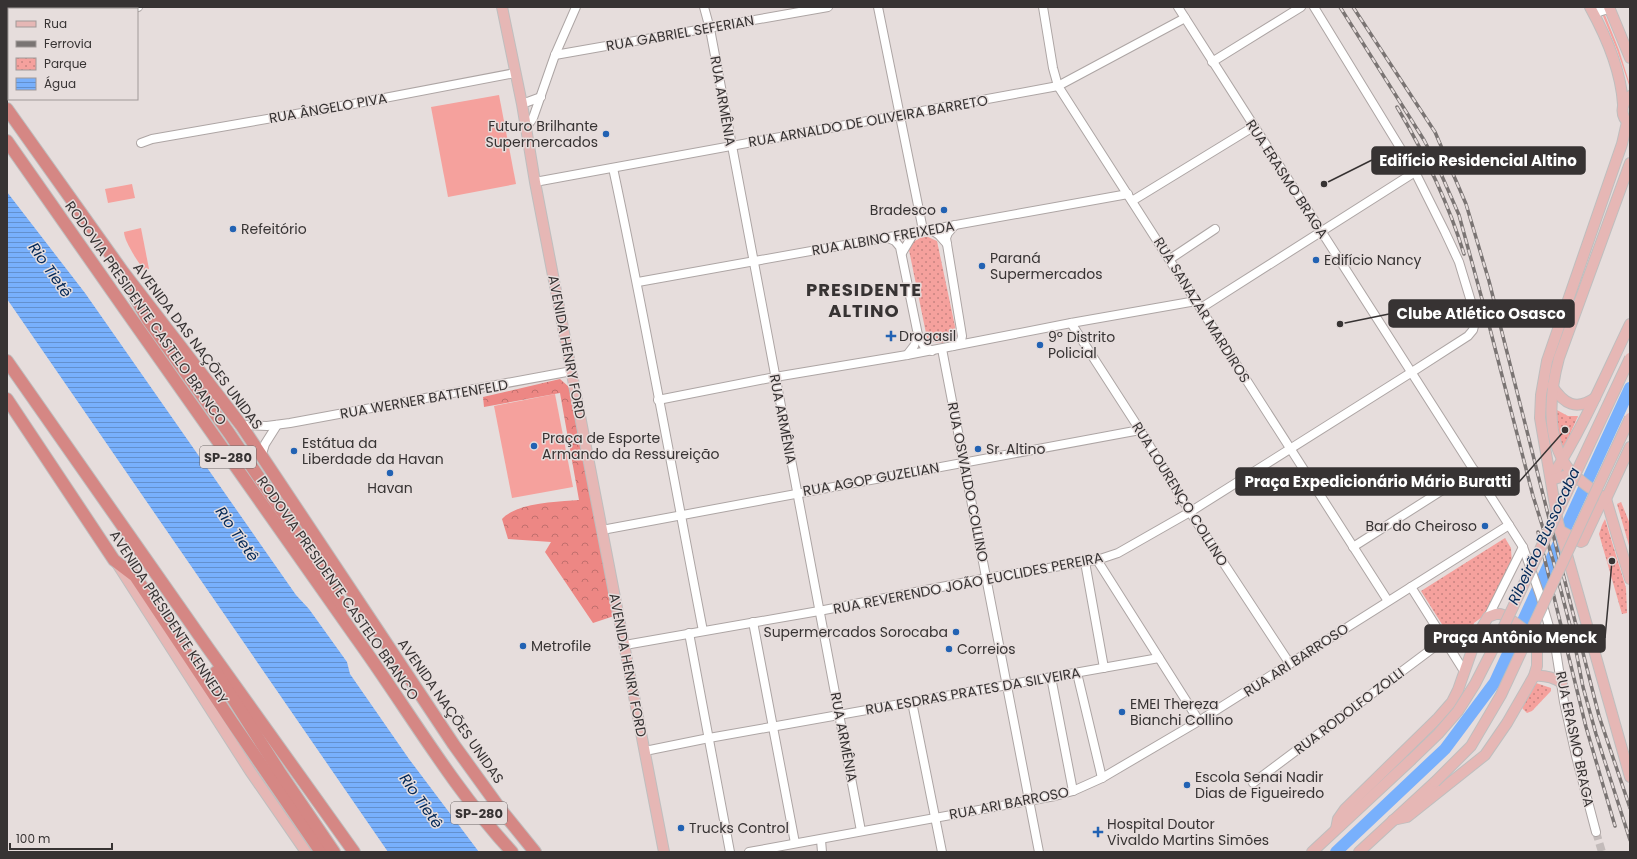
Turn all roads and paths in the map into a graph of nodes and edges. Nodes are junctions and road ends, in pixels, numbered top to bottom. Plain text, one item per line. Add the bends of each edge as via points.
1 (502, 7) edge
2 (576, 7) edge
3 (704, 7) edge
4 (828, 7) edge
5 (878, 7) edge
6 (1043, 7) edge
7 (1178, 7) edge
8 (1301, 7) edge
9 (1314, 7) edge
10 (1608, 7) edge
11 (1590, 8) edge
12 (1185, 18) junction
13 (710, 29) junction
14 (556, 55) junction
15 (1630, 58) edge
16 (1212, 62) junction
17 (515, 72) junction
18 (1058, 86) junction
19 (541, 97) junction
20 (1627, 100) edge
21 (522, 104) junction
22 (7, 109) edge
23 (900, 115) junction
24 (1628, 123) edge
25 (1253, 127) junction
26 (526, 128) junction
27 (7, 141) edge
28 (141, 143) dead end
29 (731, 146) junction
30 (1630, 162) edge
31 (613, 168) junction
32 (1415, 172) junction
33 (535, 182) junction
34 (1130, 198) junction
35 (955, 225) junction
36 (1215, 229) dead end
37 (923, 230) junction
38 (1322, 232) junction
39 (886, 237) junction
40 (946, 244) junction
41 (902, 253) junction
42 (1170, 259) junction
43 (754, 262) junction
44 (123, 272) junction
45 (638, 282) junction
46 (1196, 301) junction
47 (1201, 308) junction
48 (1071, 323) junction
49 (1630, 324) edge
50 (962, 331) junction
51 (918, 335) junction
52 (973, 342) junction
53 (953, 346) junction
54 (942, 349) junction
55 (932, 351) junction
56 (906, 355) junction
57 (1630, 358) edge
58 (7, 361) edge
59 (572, 372) junction
60 (1412, 372) junction
61 (775, 377) junction
62 (1552, 386) junction
63 (1595, 398) junction
64 (7, 399) edge
65 (658, 400) junction
66 (1630, 418) edge
67 (240, 425) junction
68 (277, 425) junction
69 (1140, 430) junction
70 (1630, 446) edge
71 (1290, 449) junction
72 (261, 457) junction
73 (1563, 460) junction
74 (963, 462) junction
75 (1474, 470) junction
76 (1551, 479) junction
77 (1584, 482) junction
78 (798, 493) junction
79 (1606, 499) junction
80 (1190, 512) junction
81 (680, 514) junction
82 (1509, 525) junction
83 (602, 530) junction
84 (1562, 533) junction
85 (1353, 547) junction
86 (1523, 547) junction
87 (114, 560) junction
88 (1097, 560) junction
89 (1085, 562) junction
90 (987, 578) junction
91 (1630, 579) edge
92 (1411, 587) junction
93 (1388, 601) junction
94 (360, 605) joint
95 (819, 611) junction
96 (1488, 618) junction
97 (753, 622) junction
98 (703, 631) junction
99 (689, 633) junction
100 (1476, 636) junction
101 (356, 638) junction
102 (1445, 639) junction
103 (624, 645) junction
104 (208, 648) junction
105 (1159, 658) junction
106 (1290, 664) junction
107 (1104, 668) junction
108 (1464, 671) junction
109 (1077, 673) junction
110 (1534, 676) junction
111 (1051, 677) junction
112 (1562, 683) junction
113 (1007, 685) junction
114 (912, 702) junction
115 (840, 715) junction
116 (1199, 721) junction
117 (773, 726) junction
118 (709, 738) junction
119 (645, 751) junction
120 (1630, 777) edge
121 (1102, 778) junction
122 (1253, 783) dead end
123 (1073, 791) junction
124 (1030, 800) junction
125 (935, 818) junction
126 (1393, 820) junction
127 (1336, 829) junction
128 (861, 831) junction
129 (1596, 832) tunnel mouth
130 (820, 840) junction
131 (795, 843) junction
132 (306, 852) edge
133 (322, 852) edge
134 (334, 852) edge
135 (354, 852) edge
136 (512, 852) edge
137 (535, 852) edge
138 (664, 852) edge
139 (730, 852) edge
140 (749, 852) edge
141 (822, 852) edge
142 (942, 852) edge
143 (1039, 852) edge
144 (1312, 852) edge
145 (1359, 852) edge

1 - 17 main road, AVENIDA HENRY FORD
2 - 14 street
3 - 13 street, RUA ARMÊNIA
4 - 13 street, RUA GABRIEL SEFERIAN
5 - 23 street
6 - 18 street, RUA SANAZAR MARDIROS
7 - 12 street, RUA ERASMO BRAGA
8 - 16 street
9 - 32 street
10 - 11 street via 1599,12
10 - 15 main road
11 - 20 main road via 1610,52
12 - 16 street, RUA ERASMO BRAGA
12 - 18 street, RUA ARNALDO DE OLIVEIRA BARRETO
13 - 14 street, RUA GABRIEL SEFERIAN
13 - 29 street, RUA ARMÊNIA
14 - 19 street
16 - 25 street, RUA ERASMO BRAGA
17 - 21 main road, AVENIDA HENRY FORD
17 - 28 street, RUA ÂNGELO PIVA
18 - 23 street, RUA ARNALDO DE OLIVEIRA BARRETO
18 - 34 street, RUA SANAZAR MARDIROS
19 - 21 street
19 - 26 street
20 - 24 main road via 1623,113
21 - 26 main road, AVENIDA HENRY FORD
22 - 44 highway, AVENIDA DAS NAÇÕES UNIDAS
23 - 29 street, RUA ARNALDO DE OLIVEIRA BARRETO
23 - 37 street
24 - 76 main road via 1547,360 1540,418
25 - 34 street
25 - 38 street, RUA ERASMO BRAGA
26 - 33 main road, AVENIDA HENRY FORD
27 - 101 highway, RODOVIA PRESIDENTE CASTELO BRANCO / SP-280
29 - 31 street, RUA ARNALDO DE OLIVEIRA BARRETO
29 - 43 street, RUA ARMÊNIA
30 - 62 main road via 1559,358
31 - 33 street, RUA ARNALDO DE OLIVEIRA BARRETO
31 - 45 street
32 - 38 street
32 - 60 street, RUA REVERENDO JOÃO EUCLIDES PEREIRA via 1459,262 1476,318 1473,330 1468,336
33 - 59 main road, AVENIDA HENRY FORD
34 - 35 street, RUA ALBINO FREIXEDA
34 - 42 street, RUA SANAZAR MARDIROS
35 - 37 street, RUA ALBINO FREIXEDA
35 - 40 street via 948,233
36 - 42 street
37 - 39 street, RUA ALBINO FREIXEDA
37 - 40 street via 939,235
37 - 41 street
38 - 47 street
38 - 60 street, RUA ERASMO BRAGA
39 - 41 street via 895,241
39 - 43 street, RUA ALBINO FREIXEDA
40 - 50 street
41 - 51 street
42 - 46 street, RUA SANAZAR MARDIROS
43 - 45 street, RUA ALBINO FREIXEDA
43 - 61 street, RUA ARMÊNIA
44 - 67 highway, AVENIDA DAS NAÇÕES UNIDAS
44 - 101 highway via 148,320 308,550 347,613
45 - 65 street
46 - 47 street, RUA SANAZAR MARDIROS
46 - 48 street
47 - 71 street, RUA SANAZAR MARDIROS
48 - 52 street
48 - 69 street, RUA LOURENÇO COLLINO
49 - 63 main road
50 - 52 street
50 - 53 street via 961,341
51 - 55 street via 924,346
51 - 56 street via 914,346
52 - 53 street
53 - 54 street
54 - 55 street
54 - 74 street, RUA OSWALDO COLLINO
55 - 56 street
56 - 61 street
57 - 127 main road, bridge via 1475,684 1449,723
58 - 104 highway
59 - 68 street, RUA WERNER BATTENFELD
59 - 83 main road, AVENIDA HENRY FORD
60 - 71 street, RUA REVERENDO JOÃO EUCLIDES PEREIRA
60 - 75 street, RUA ERASMO BRAGA
61 - 65 street
61 - 78 street, RUA ARMÊNIA
62 - 63 main road via 1571,404 1586,404
62 - 73 main road via 1553,430 1558,452
63 - 73 main road
64 - 87 highway, AVENIDA PRESIDENTE KENNEDY
65 - 81 street
66 - 126 main road, bridge via 1502,695 1471,746
67 - 68 street, RUA WERNER BATTENFELD
67 - 72 highway, AVENIDA DAS NAÇÕES UNIDAS
68 - 72 street via 265,444
69 - 74 street, RUA AGOP GUZELIAN
69 - 80 street, RUA LOURENÇO COLLINO
70 - 79 main road
71 - 80 street, RUA REVERENDO JOÃO EUCLIDES PEREIRA
71 - 85 street, RUA SANAZAR MARDIROS
72 - 94 highway, AVENIDA DAS NAÇÕES UNIDAS
73 - 76 main road
73 - 77 main road via 1568,469
74 - 78 street, RUA AGOP GUZELIAN
74 - 90 street, RUA OSWALDO COLLINO
75 - 82 street, RUA ERASMO BRAGA
75 - 85 street
76 - 77 main road via 1564,476
76 - 84 main road
77 - 79 main road
78 - 81 street, RUA AGOP GUZELIAN
78 - 95 street, RUA ARMÊNIA
79 - 84 main road via 1599,507 1583,541
79 - 91 main road
80 - 88 street, RUA REVERENDO JOÃO EUCLIDES PEREIRA via 1130,547
80 - 106 street, RUA LOURENÇO COLLINO
81 - 83 street, RUA AGOP GUZELIAN
81 - 98 street
82 - 86 street, RUA ERASMO BRAGA
82 - 92 street, RUA ARI BARROSO
83 - 103 main road, AVENIDA HENRY FORD
84 - 120 main road
85 - 93 street, RUA SANAZAR MARDIROS
86 - 96 street
86 - 112 street, RUA ERASMO BRAGA via 1556,651
87 - 132 main road, AVENIDA PRESIDENTE KENNEDY via 250,772
87 - 133 highway via 135,576 257,760
88 - 89 street, RUA REVERENDO JOÃO EUCLIDES PEREIRA
88 - 105 street
89 - 90 street, RUA REVERENDO JOÃO EUCLIDES PEREIRA
89 - 107 street
90 - 95 street, RUA REVERENDO JOÃO EUCLIDES PEREIRA
90 - 113 street, RUA OSWALDO COLLINO
92 - 93 street, RUA ARI BARROSO
92 - 102 street
93 - 106 street, RUA ARI BARROSO
94 - 137 highway, AVENIDA NAÇÕES UNIDAS via 454,745
95 - 97 street, RUA REVERENDO JOÃO EUCLIDES PEREIRA
95 - 115 street, RUA ARMÊNIA
96 - 100 main road
96 - 110 main road via 1500,614 1522,628 1537,650
97 - 98 street, RUA REVERENDO JOÃO EUCLIDES PEREIRA
97 - 117 street
98 - 99 street, RUA REVERENDO JOÃO EUCLIDES PEREIRA
99 - 103 street, RUA REVERENDO JOÃO EUCLIDES PEREIRA
99 - 118 street
100 - 102 street via 1462,643
100 - 108 main road
101 - 136 highway, RODOVIA PRESIDENTE CASTELO BRANCO / SP-280 via 449,772 484,820
102 - 108 street
102 - 122 street, RUA RODOLFO ZOLLI
103 - 119 main road, AVENIDA HENRY FORD
104 - 134 highway via 218,676
104 - 135 highway
105 - 107 street, RUA ESDRAS PRATES DA SILVEIRA
105 - 116 street
106 - 116 street, RUA ARI BARROSO
107 - 109 street, RUA ESDRAS PRATES DA SILVEIRA
108 - 127 main road via 1452,702 1345,809 1338,819
109 - 111 street, RUA ESDRAS PRATES DA SILVEIRA
109 - 121 street
110 - 112 main road via 1547,676
110 - 126 main road via 1485,755 1407,817
111 - 113 street, RUA ESDRAS PRATES DA SILVEIRA
111 - 123 street
112 - 129 street, RUA ERASMO BRAGA via 1576,756
113 - 114 street, RUA ESDRAS PRATES DA SILVEIRA
113 - 124 street, RUA OSWALDO COLLINO
114 - 115 street, RUA ESDRAS PRATES DA SILVEIRA
114 - 125 street
115 - 117 street, RUA ESDRAS PRATES DA SILVEIRA
115 - 128 street, RUA ARMÊNIA
116 - 121 street, RUA ARI BARROSO
117 - 118 street, RUA ESDRAS PRATES DA SILVEIRA
117 - 131 street
118 - 119 street, RUA ESDRAS PRATES DA SILVEIRA
118 - 139 street
119 - 138 main road, AVENIDA HENRY FORD
121 - 123 street, RUA ARI BARROSO
123 - 124 street, RUA ARI BARROSO
124 - 125 street, RUA ARI BARROSO
124 - 143 street, RUA OSWALDO COLLINO
125 - 128 street, RUA ARI BARROSO
125 - 142 street
126 - 145 main road
127 - 144 main road
128 - 130 street, RUA ARI BARROSO
130 - 131 street, RUA ARI BARROSO
130 - 141 street
131 - 140 street, RUA ARI BARROSO

